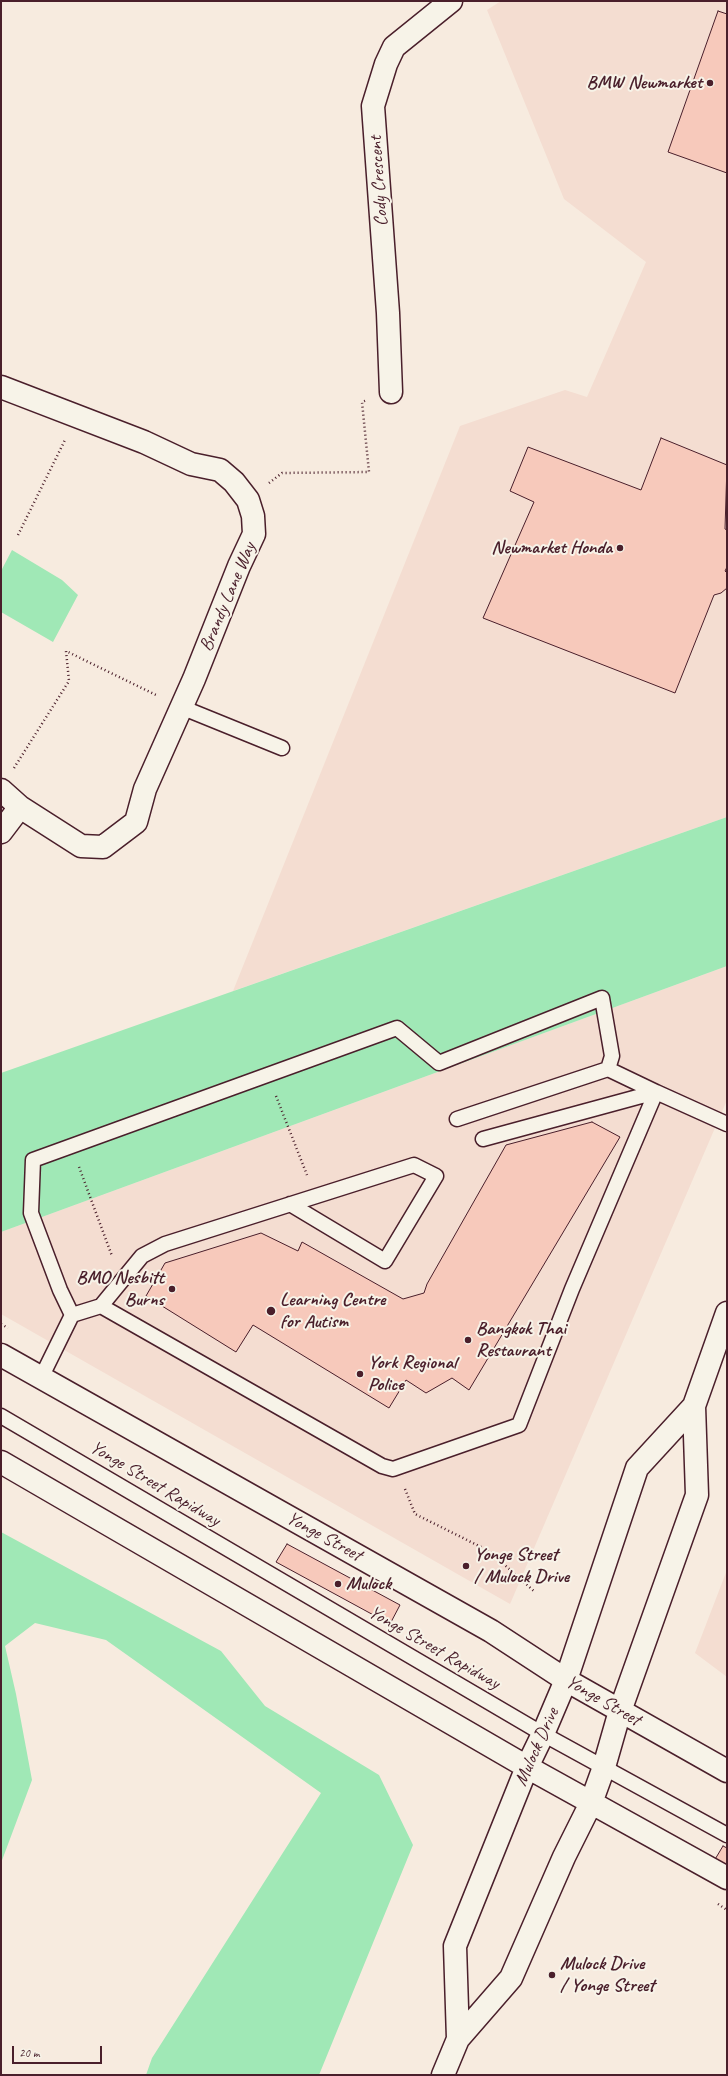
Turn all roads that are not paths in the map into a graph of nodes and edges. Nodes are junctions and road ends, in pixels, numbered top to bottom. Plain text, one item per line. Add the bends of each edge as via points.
1 (451, 1) edge
2 (1, 387) edge
3 (391, 392) road end
4 (181, 707) junction
5 (282, 748) dead end
6 (1, 790) edge
7 (20, 807) junction
8 (1, 832) edge
9 (608, 1069) junction
10 (656, 1092) junction
11 (457, 1119) dead end
12 (727, 1124) edge
13 (483, 1139) dead end
14 (290, 1204) junction
15 (101, 1306) junction
16 (727, 1313) edge
17 (72, 1315) junction
18 (1, 1355) edge
19 (41, 1378) junction
20 (694, 1406) junction
21 (1, 1416) edge
22 (1, 1462) edge
23 (566, 1680) junction
24 (620, 1711) junction
25 (543, 1734) junction
26 (527, 1766) junction
27 (604, 1767) junction
28 (727, 1772) edge
29 (591, 1803) junction
30 (727, 1835) edge
31 (727, 1878) edge
32 (458, 2039) junction
33 (444, 2075) edge

1 - 3 main road, Cody Crescent via 394,47 382,76 374,106
2 - 4 main road, Brandy Lane Way via 144,442 191,464 220,470 234,482 248,500 253,516 254,534
4 - 5 lane
4 - 7 main road, Brandy Lane Way via 146,789 136,822 103,847 80,846
6 - 7 main road, Brandy Lane Way
7 - 8 main road
9 - 10 lane
9 - 11 lane
9 - 17 lane via 612,1056 602,998 439,1063 397,1028 34,1160 31,1213
10 - 12 lane
10 - 13 lane
10 - 15 lane via 572,1289 519,1425 393,1469 382,1466
14 - 14 lane via 414,1165 436,1176 385,1261
14 - 15 lane via 165,1244 142,1256
15 - 17 lane
16 - 20 main road, Mulock Drive
17 - 19 lane
18 - 19 main road, Yonge Street
19 - 23 main road, Yonge Street via 491,1631
20 - 23 main road, Mulock Drive via 637,1468
20 - 24 main road, Mulock Drive via 697,1495
21 - 25 lane, Yonge Street Rapidway
22 - 26 main road
23 - 24 main road, Yonge Street
23 - 25 main road, Mulock Drive
24 - 27 main road, Mulock Drive
24 - 28 main road, Yonge Street
25 - 26 main road, Mulock Drive
25 - 27 lane, Yonge Street Rapidway
26 - 29 main road
26 - 32 main road, Mulock Drive via 455,1946
27 - 29 main road, Mulock Drive
27 - 30 lane, Yonge Street Rapidway
29 - 31 main road
29 - 32 main road, Mulock Drive via 564,1857 511,1978
32 - 33 main road, Mulock Drive

